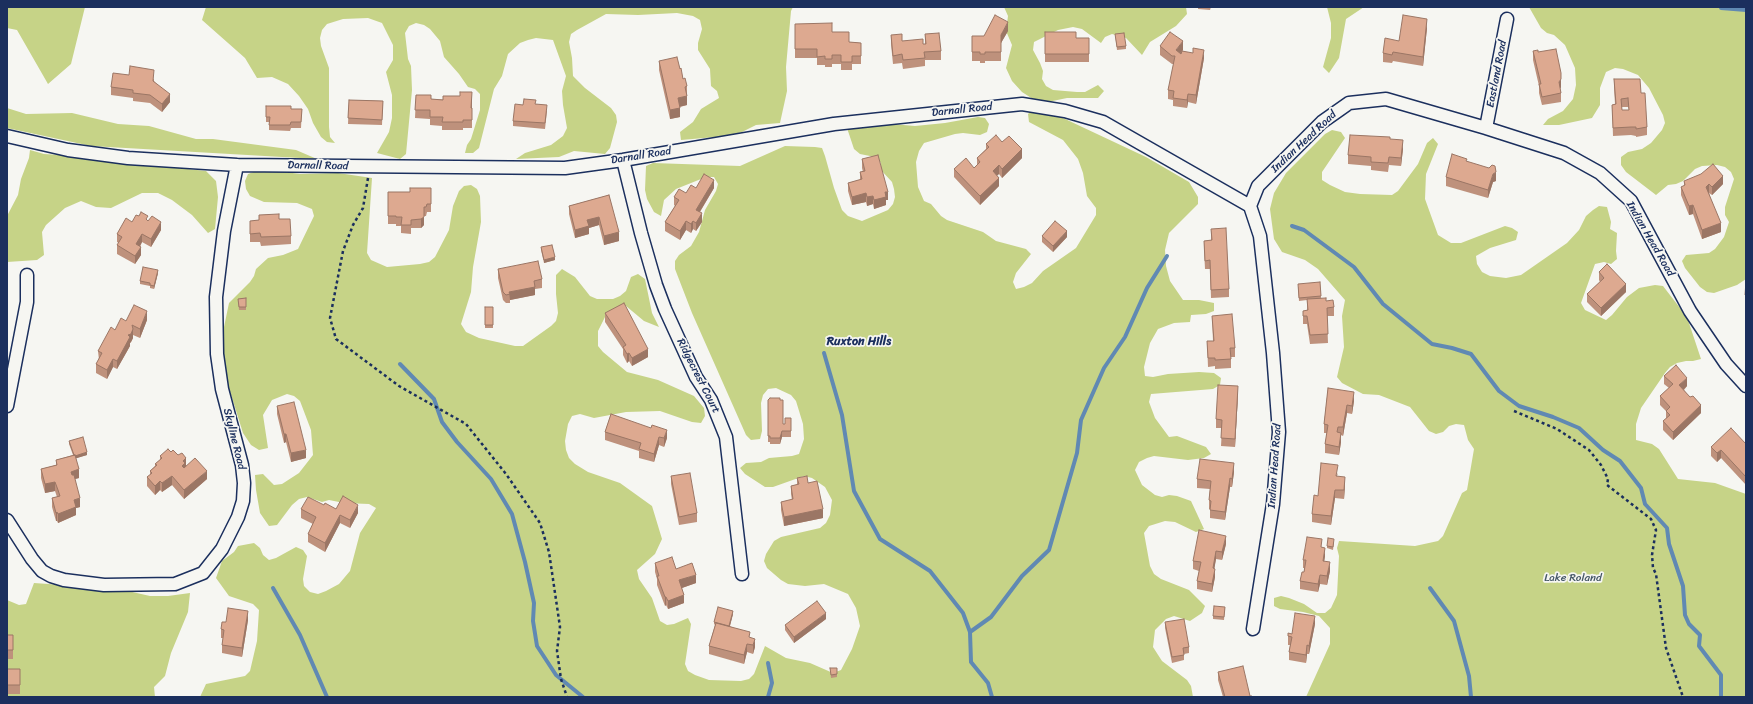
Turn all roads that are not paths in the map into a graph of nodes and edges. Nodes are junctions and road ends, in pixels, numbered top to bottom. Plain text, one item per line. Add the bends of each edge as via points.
1 (1507, 19) dead end
2 (1486, 128) junction
3 (7, 136) edge
4 (623, 160) junction
5 (237, 165) junction
6 (1250, 206) junction
7 (27, 275) dead end
8 (1746, 386) edge
9 (7, 406) edge
10 (7, 520) edge
11 (742, 574) dead end
12 (1253, 629) dead end

1 - 2 street, Eastland Road
2 - 6 street, Indian Head Road via 1386,99 1349,103 1322,122 1258,186
2 - 8 street, Indian Head Road via 1564,153 1600,173 1631,201 1690,310 1726,364
3 - 5 street, Darnall Road via 68,150 128,158
4 - 5 street, Darnall Road via 565,168
4 - 6 street, Darnall Road via 834,124 1022,104 1065,110 1103,122
4 - 11 street, Ridgecrest Court via 656,285 693,371 711,400 726,436
5 - 10 street, Skyline Road via 224,231 216,297 216,347 223,395 238,448 244,483 243,501 238,518 222,549 203,574 175,584 104,585 64,580 42,571
6 - 12 street, Indian Head Road via 1260,236 1279,432 1273,504
7 - 9 street via 27,302

